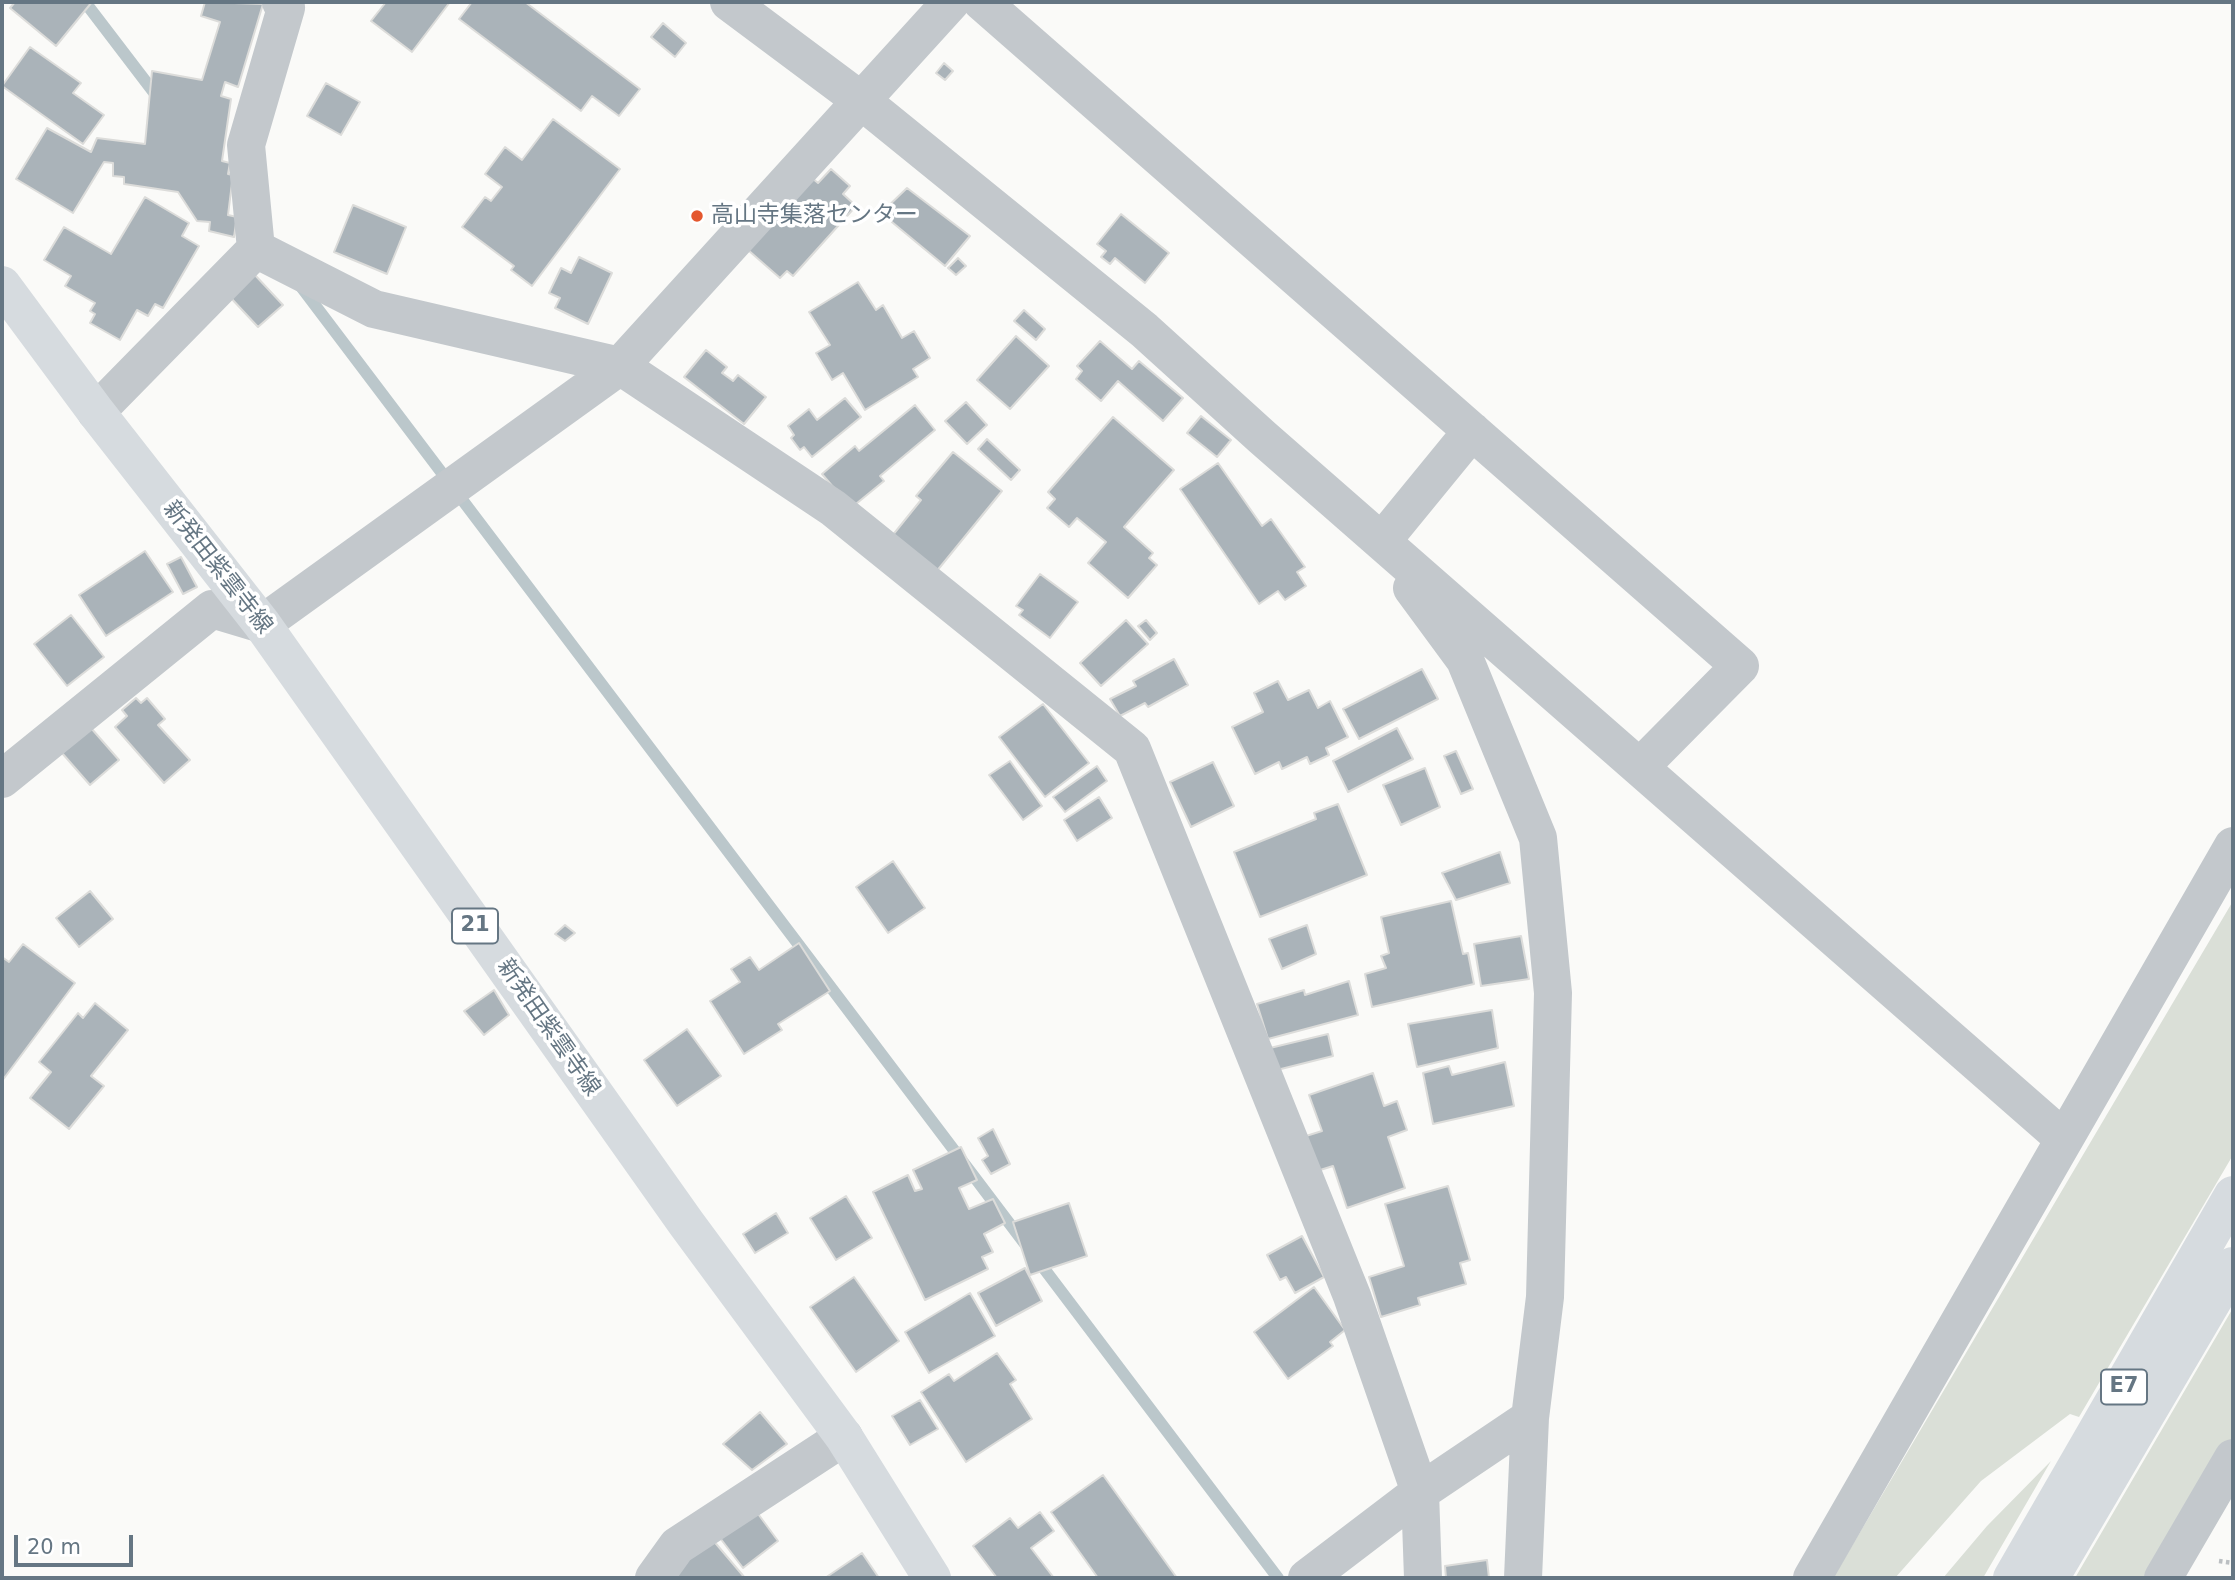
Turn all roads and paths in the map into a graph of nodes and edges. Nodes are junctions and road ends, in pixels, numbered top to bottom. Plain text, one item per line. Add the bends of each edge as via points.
1 (281, 2) edge
2 (729, 2) edge
3 (951, 2) edge
4 (982, 2) edge
5 (863, 102) junction
6 (256, 249) junction
7 (2, 285) edge
8 (620, 366) junction
9 (96, 412) junction
10 (1472, 431) junction
11 (1374, 534) junction
12 (262, 624) junction
13 (1640, 767) junction
14 (2, 779) edge
15 (2233, 846) edge
16 (2063, 1138) junction
17 (2233, 1195) edge
18 (2233, 1266) edge
19 (1530, 1418) junction
20 (844, 1437) junction
21 (2233, 1458) edge
22 (1420, 1492) junction
23 (654, 1578) edge
24 (932, 1578) edge
25 (1307, 1578) edge
26 (1423, 1578) edge
27 (1523, 1578) edge
28 (1812, 1578) edge
29 (2012, 1578) edge
30 (2050, 1578) edge
31 (2164, 1578) edge

1 - 6 street via 286,8 246,145
2 - 5 street
3 - 5 street
4 - 10 street
5 - 8 street
5 - 11 street via 1144,330
6 - 8 street via 374,309
6 - 9 street
7 - 9 main road, 新発田紫雲寺線 / 21
8 - 12 street
8 - 22 street via 833,508 1132,749 1352,1296
9 - 12 main road, 新発田紫雲寺線 / 21
10 - 11 street
10 - 13 street via 1740,666
11 - 13 street
11 - 19 street via 1465,660 1538,838 1553,993 1545,1297
12 - 14 street via 212,609
12 - 20 main road, 新発田紫雲寺線 / 21 via 686,1223
13 - 16 street
15 - 16 street
16 - 28 street
17 - 29 main road, E7
18 - 30 main road, E7
19 - 22 street
19 - 27 street
20 - 23 street via 677,1546
20 - 24 main road, 新発田紫雲寺線 / 21
21 - 31 street
22 - 25 street
22 - 26 street

